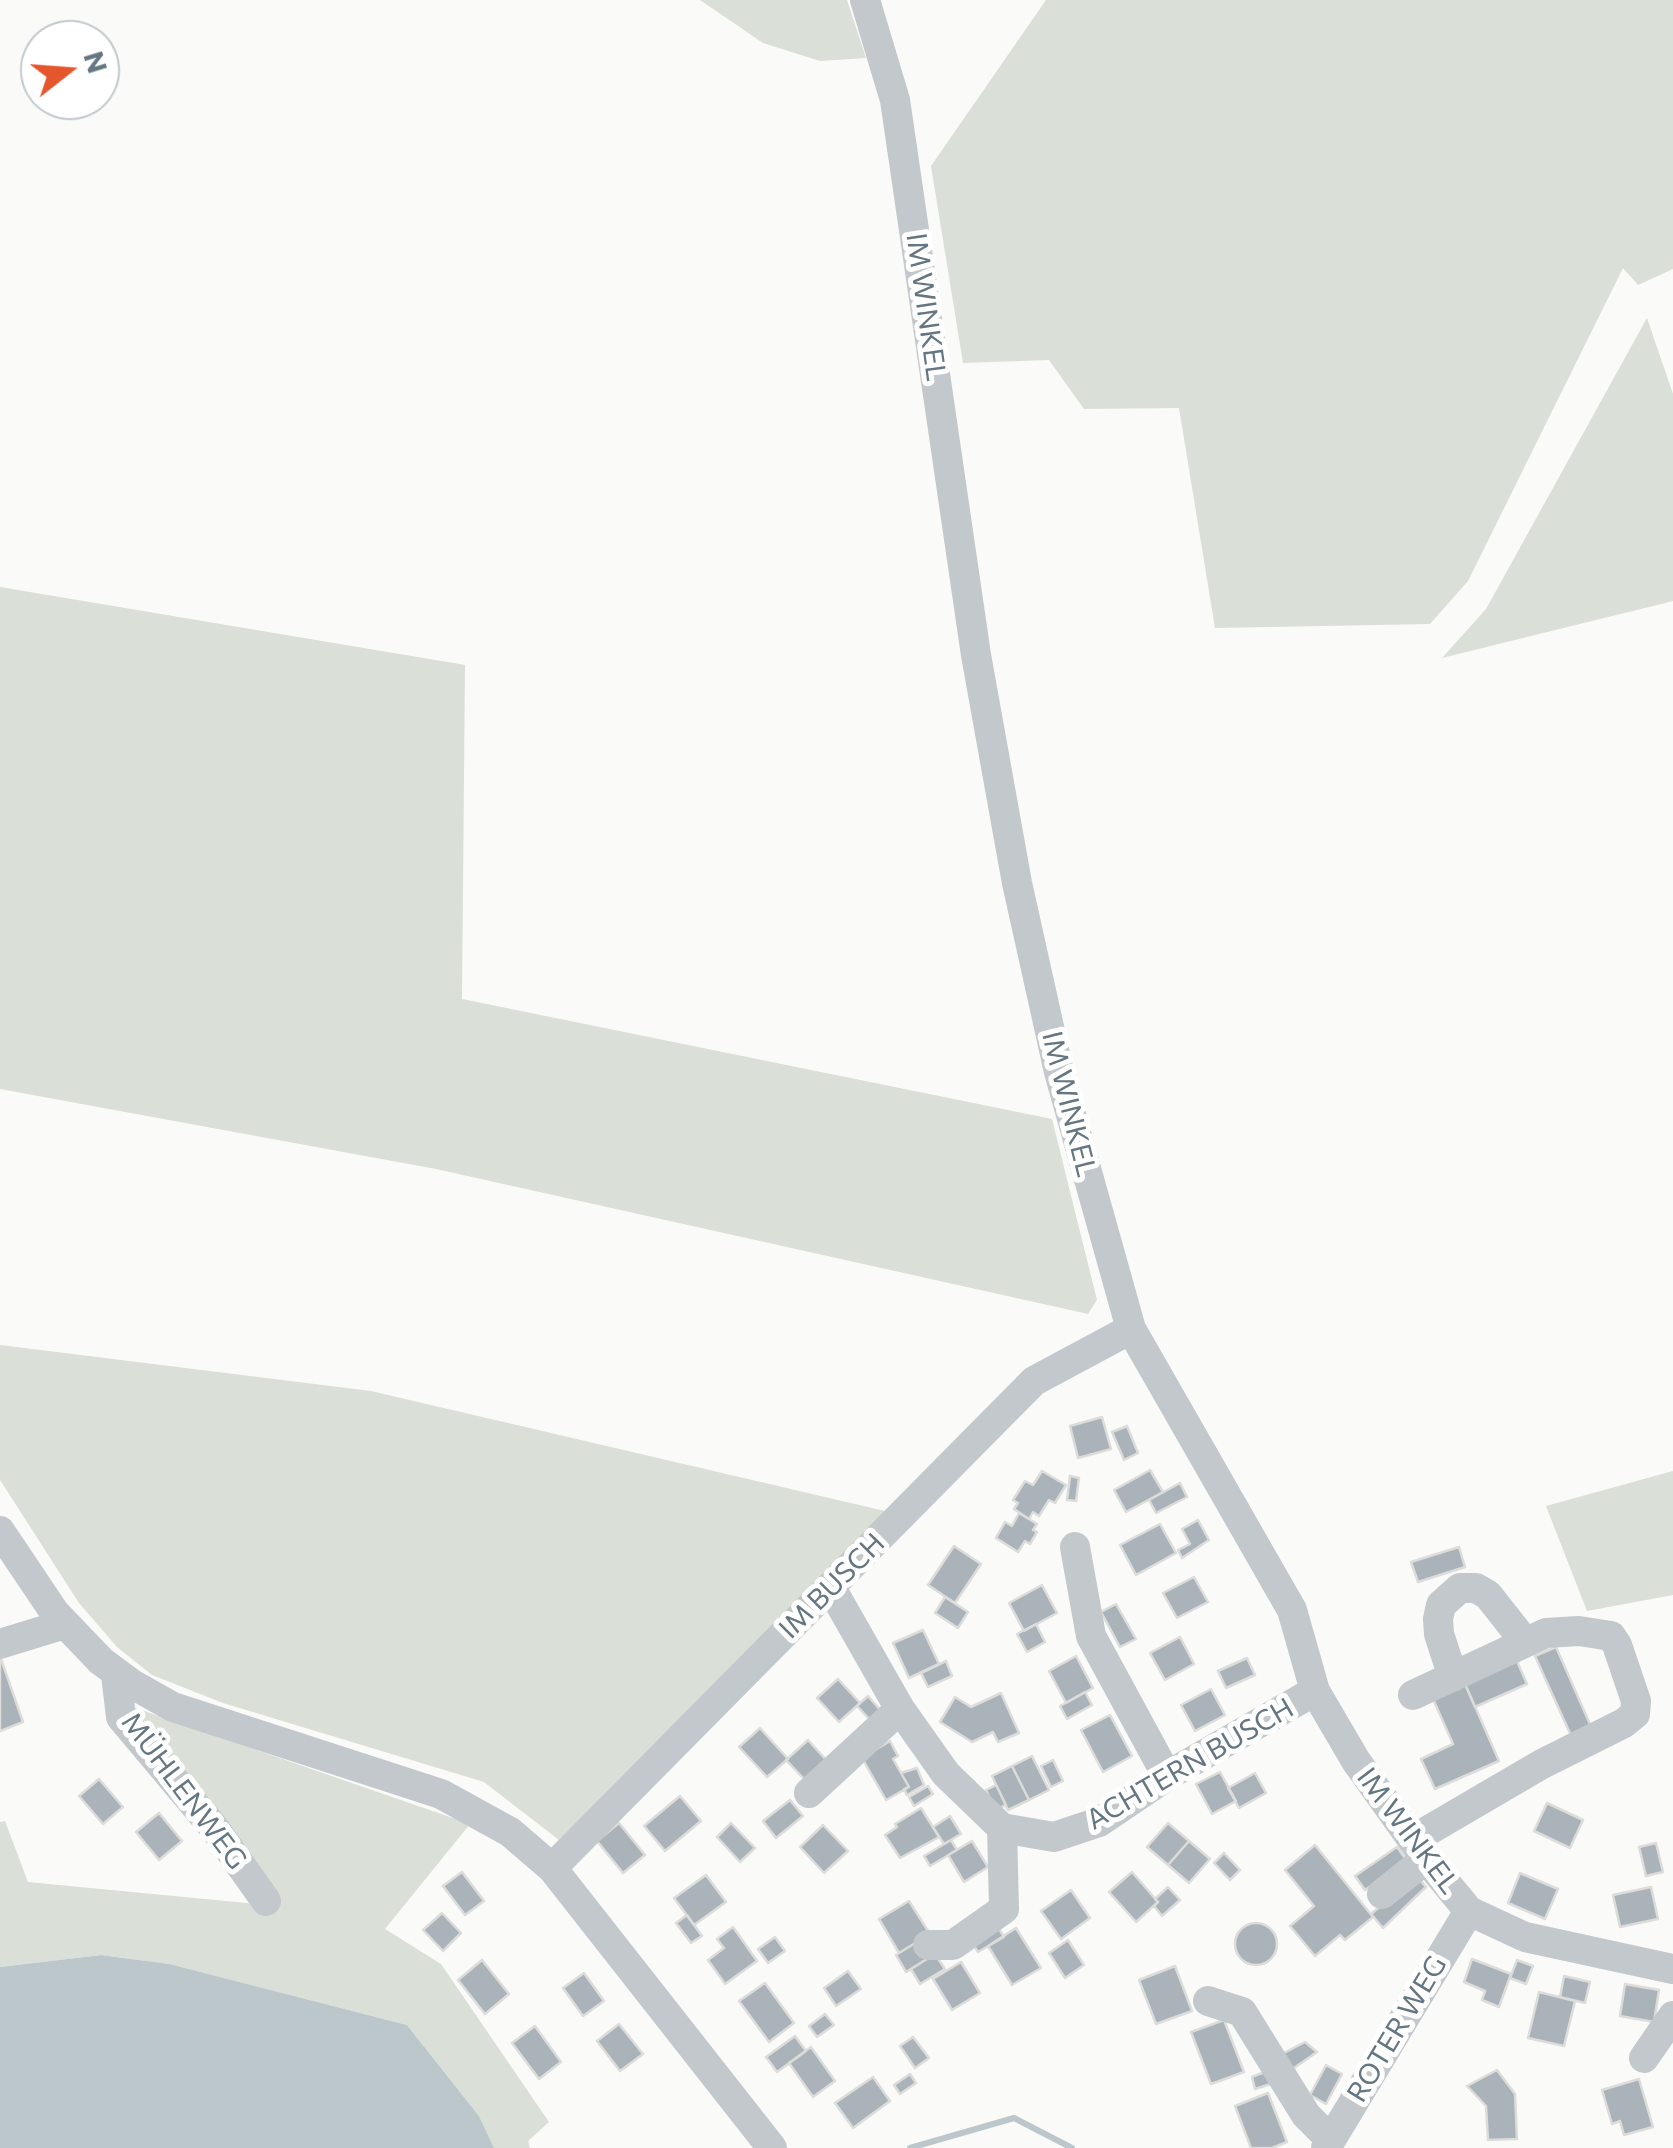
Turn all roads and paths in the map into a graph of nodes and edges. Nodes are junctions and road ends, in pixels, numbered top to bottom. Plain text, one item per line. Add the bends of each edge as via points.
1 (865, 0) edge
2 (1131, 1329) junction
3 (0, 1530) edge
4 (1076, 1547) dead end
5 (831, 1588) junction
6 (65, 1624) junction
7 (1525, 1642) junction
8 (0, 1644) edge
9 (116, 1674) junction
10 (1453, 1677) junction
11 (1314, 1691) junction
12 (1413, 1694) dead end
13 (900, 1709) junction
14 (1167, 1776) junction
15 (809, 1793) dead end
16 (1002, 1828) junction
17 (1419, 1849) junction
18 (552, 1868) junction
19 (1382, 1894) dead end
20 (266, 1901) dead end
21 (1469, 1911) junction
22 (928, 1944) dead end
23 (1673, 1969) edge
24 (1208, 2001) dead end
25 (1673, 2016) edge
26 (1644, 2058) dead end
27 (1328, 2144) edge
28 (772, 2148) edge

1 - 2 street, IM WINKEL via 895,100 976,655 1017,883 1059,1072
2 - 5 street, IM BUSCH via 1034,1381
2 - 11 street, IM WINKEL via 1292,1610
3 - 6 street
4 - 14 street via 1090,1636
5 - 13 street
5 - 18 street, IM BUSCH
6 - 8 street
6 - 9 street
7 - 10 street
7 - 10 street via 1488,1595 1460,1588 1440,1605 1438,1618
7 - 17 street via 1580,1631 1611,1636 1636,1714
9 - 18 street via 172,1707 441,1794 510,1832
9 - 20 street, MÜHLENWEG via 122,1716
10 - 12 street
11 - 14 street, ACHTERN BUSCH
11 - 17 street, IM WINKEL
13 - 15 street
13 - 16 street via 946,1774
14 - 16 street, ACHTERN BUSCH via 1099,1822 1054,1837
16 - 22 street via 1004,1909 952,1945
17 - 19 street
17 - 21 street, IM WINKEL
18 - 28 street
21 - 23 street, IM WINKEL via 1526,1938
21 - 27 street, ROTER WEG
24 - 27 street via 1242,2012
25 - 26 street

